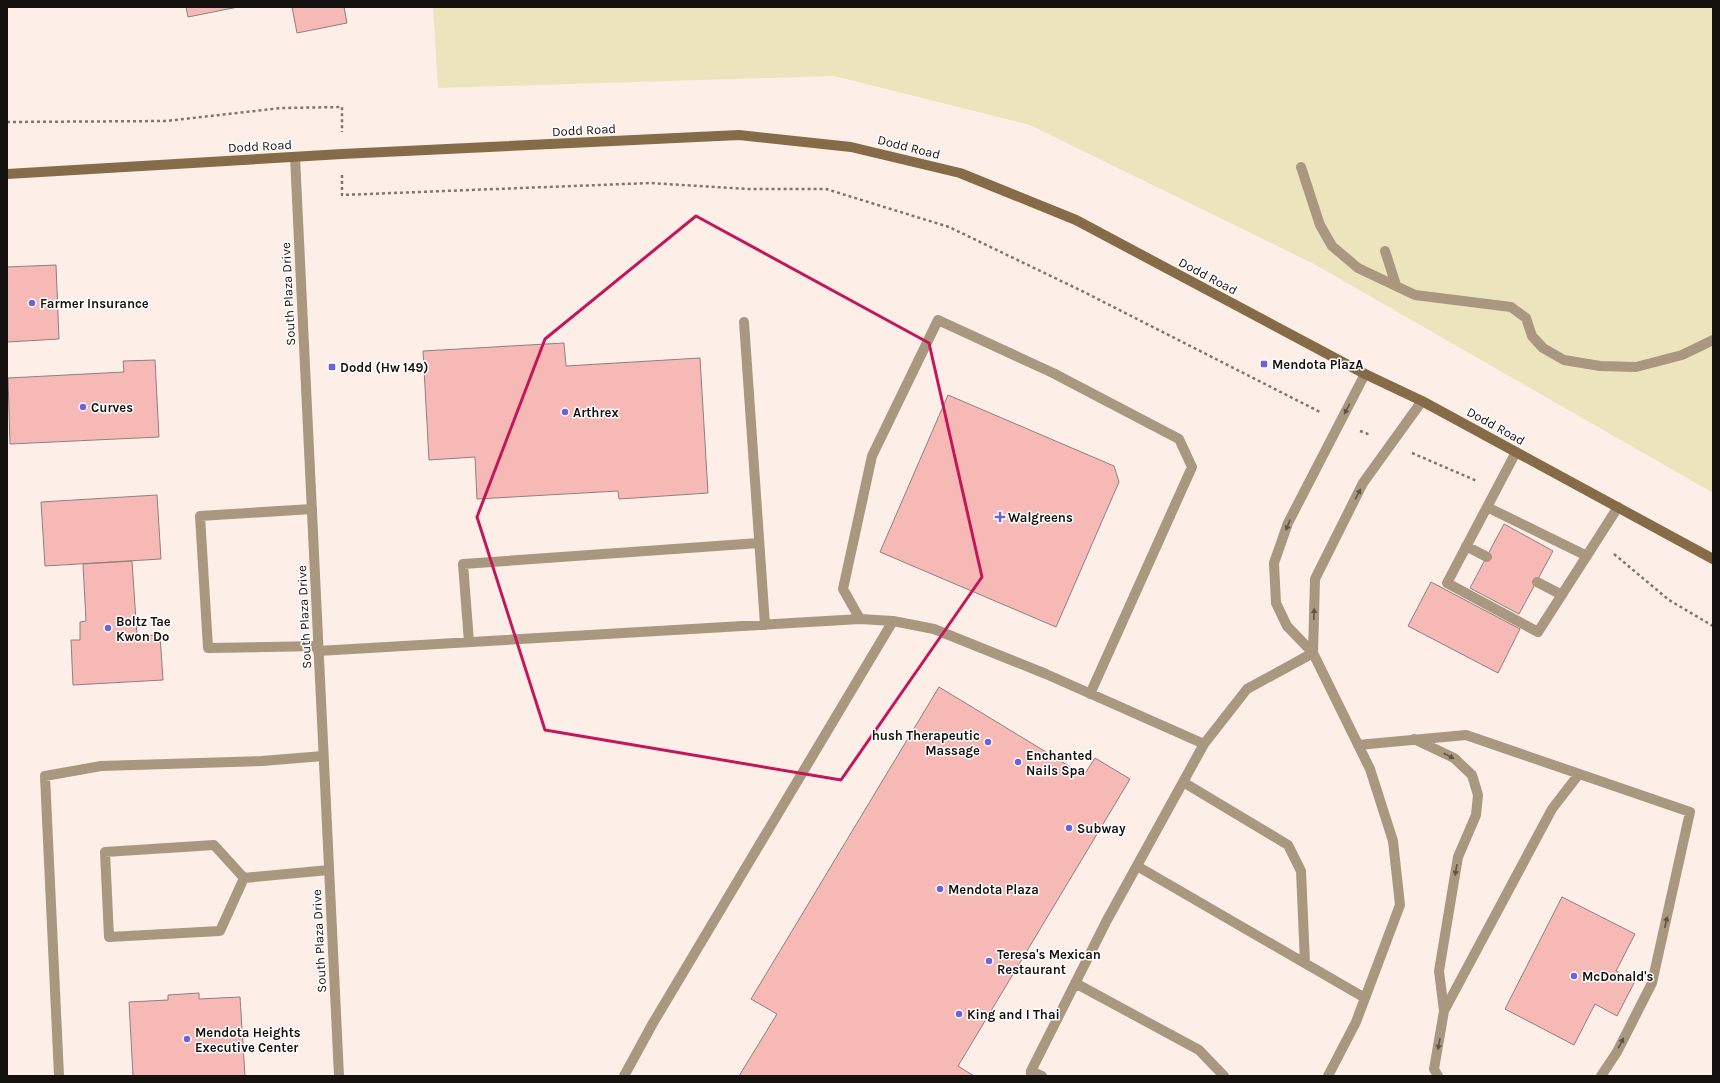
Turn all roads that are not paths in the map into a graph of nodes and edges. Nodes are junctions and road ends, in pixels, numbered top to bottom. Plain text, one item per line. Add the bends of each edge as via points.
1 (295, 158) junction
2 (1301, 167) dead end
3 (7, 174) edge
4 (1385, 251) dead end
5 (1396, 285) junction
6 (744, 322) dead end
7 (1713, 340) edge
8 (1365, 374) junction
9 (1422, 401) junction
10 (1516, 452) junction
11 (1487, 507) junction
12 (1618, 507) junction
13 (312, 509) junction
14 (760, 543) junction
15 (1466, 546) junction
16 (1587, 556) junction
17 (1487, 557) dead end
18 (1713, 558) edge
19 (1536, 582) dead end
20 (1562, 595) junction
21 (860, 619) junction
22 (893, 621) junction
23 (765, 624) junction
24 (469, 642) junction
25 (318, 649) junction
26 (1313, 653) junction
27 (1090, 694) junction
28 (1414, 739) junction
29 (1204, 744) junction
30 (1358, 745) junction
31 (323, 756) junction
32 (1579, 774) junction
33 (1183, 782) junction
34 (1137, 866) junction
35 (329, 870) junction
36 (244, 878) junction
37 (1305, 963) junction
38 (1075, 983) junction
39 (1365, 998) junction
40 (1444, 1011) junction
41 (1031, 1073) edge
42 (59, 1076) edge
43 (339, 1076) edge
44 (624, 1076) edge
45 (1042, 1076) edge
46 (1224, 1076) edge
47 (1328, 1076) edge
48 (1438, 1076) edge
49 (1601, 1076) edge

1 - 3 main road, Dodd Road
1 - 8 main road, Dodd Road via 739,135 851,147 960,173 1076,220
1 - 13 street, South Plaza Drive
2 - 5 street via 1320,225 1332,246 1358,268
4 - 5 street
5 - 7 street via 1416,295 1511,307 1526,318 1532,336 1543,348 1564,360 1600,366 1636,366 1682,355
6 - 14 street
8 - 9 main road, Dodd Road
8 -> 26 street via 1288,523 1274,563 1276,603 1287,626
9 - 10 main road, Dodd Road
26 -> 9 street via 1315,579 1363,483
10 - 11 street
10 - 12 main road, Dodd Road
11 - 15 street
11 - 16 street
12 - 16 street
12 - 18 main road, Dodd Road
13 - 25 street, South Plaza Drive
13 - 25 street via 200,516 208,648
14 - 23 street
14 - 24 street via 464,564
15 - 17 street
15 - 20 street via 1447,583 1538,632
16 - 20 street
19 - 20 street
21 - 22 street
21 - 23 street
21 - 27 street via 843,589 872,456 938,320 1053,373 1179,439 1192,468
22 - 27 street via 934,629
22 - 44 street via 653,1023
23 - 24 street
24 - 25 street
25 - 31 street, South Plaza Drive
26 - 29 street via 1247,689
26 - 30 street
27 - 29 street
28 - 30 street
28 - 32 street via 1466,735
28 -> 40 street via 1454,758 1472,775 1478,795 1476,815 1458,857 1438,971
29 - 33 street
30 - 39 street via 1370,769 1393,841 1400,905
31 - 35 street, South Plaza Drive
31 - 42 street via 262,761 101,766 45,776
32 - 40 street via 1552,810
49 -> 32 street via 1617,1052 1652,982 1690,812
33 - 34 street
33 - 37 street via 1288,846 1301,871
34 - 37 street
34 - 38 street
35 - 36 street
35 - 43 street, South Plaza Drive
36 - 36 street via 214,845 104,852 109,937 220,931
37 - 39 street
38 - 41 street
38 - 46 street via 1199,1050
39 - 47 street via 1356,1022
40 -> 48 street via 1434,1068
41 - 45 street

